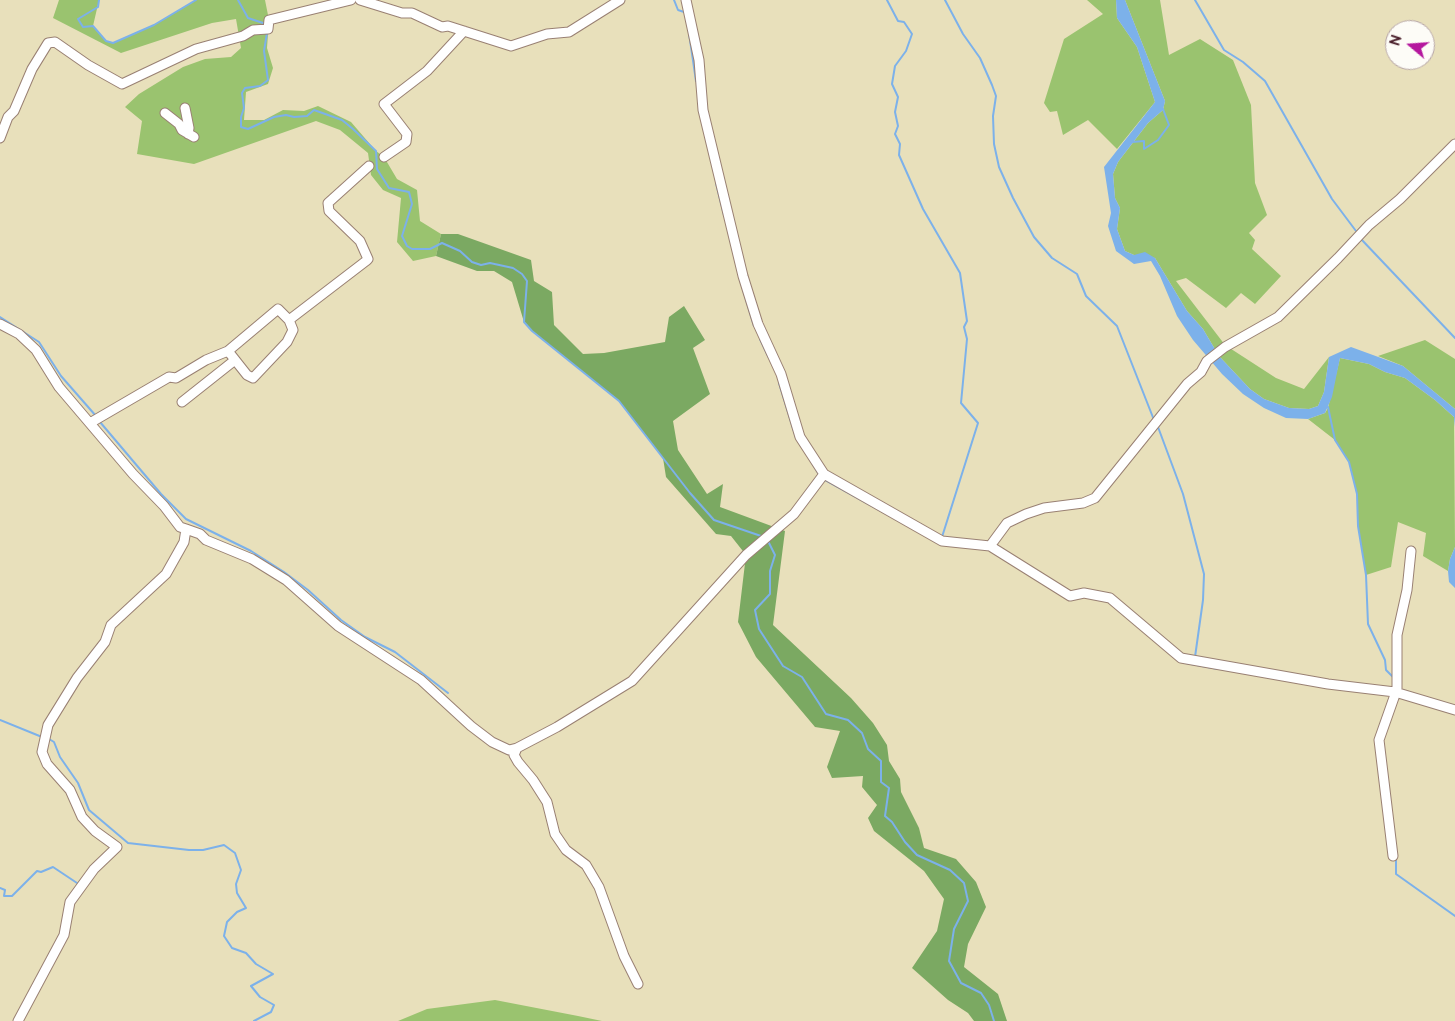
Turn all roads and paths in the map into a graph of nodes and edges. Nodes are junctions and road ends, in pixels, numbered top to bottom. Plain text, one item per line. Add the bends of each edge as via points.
1 (351, 0) edge
2 (360, 0) edge
3 (620, 0) edge
4 (686, 0) edge
5 (464, 31) junction
6 (185, 108) dead end
7 (165, 113) dead end
8 (0, 138) edge
9 (1455, 144) edge
10 (384, 157) dead end
11 (369, 166) dead end
12 (289, 320) junction
13 (0, 324) edge
14 (228, 351) junction
15 (235, 360) junction
16 (182, 402) dead end
17 (90, 423) junction
18 (824, 474) junction
19 (186, 528) junction
20 (990, 546) junction
21 (1411, 551) dead end
22 (1396, 692) junction
23 (1455, 710) edge
24 (517, 748) junction
25 (1393, 856) dead end
26 (638, 984) dead end
27 (18, 1021) edge

1 - 8 street via 270,20 268,29 253,30 243,36 196,49 122,84 55,42 48,43 32,69
2 - 5 street
3 - 5 street via 568,32 547,34 511,46
4 - 18 street via 699,60 703,110 743,276 758,324 781,374 800,437
5 - 10 street via 427,71 384,104 407,134 406,142
6 - 7 street via 191,136
9 - 20 street via 1400,199 1369,224 1278,317 1220,350 1207,361 1095,498 1026,514 1008,523
11 - 12 street via 328,203 329,211 360,242 368,259
12 - 14 street via 278,309
12 - 15 street via 293,330 287,342 253,378
13 - 17 street via 19,334 36,350 60,387
14 - 15 street
14 - 17 street via 176,378 169,377
15 - 16 street
17 - 19 street via 180,527
18 - 20 street via 942,541
18 - 24 street via 794,514 746,555 632,681
19 - 24 street via 268,568 306,596 338,626 421,680 492,742 509,750
19 - 27 street via 184,542 166,574 111,625 105,642 77,678 48,725 42,752 47,764 70,790 82,817 117,848 94,869 70,902 64,935
20 - 22 street via 1070,596 1084,593 1110,598 1181,658 1328,684
21 - 22 street via 1397,635
22 - 23 street
22 - 25 street via 1379,740
24 - 26 street via 514,755 547,802 554,834 593,875

